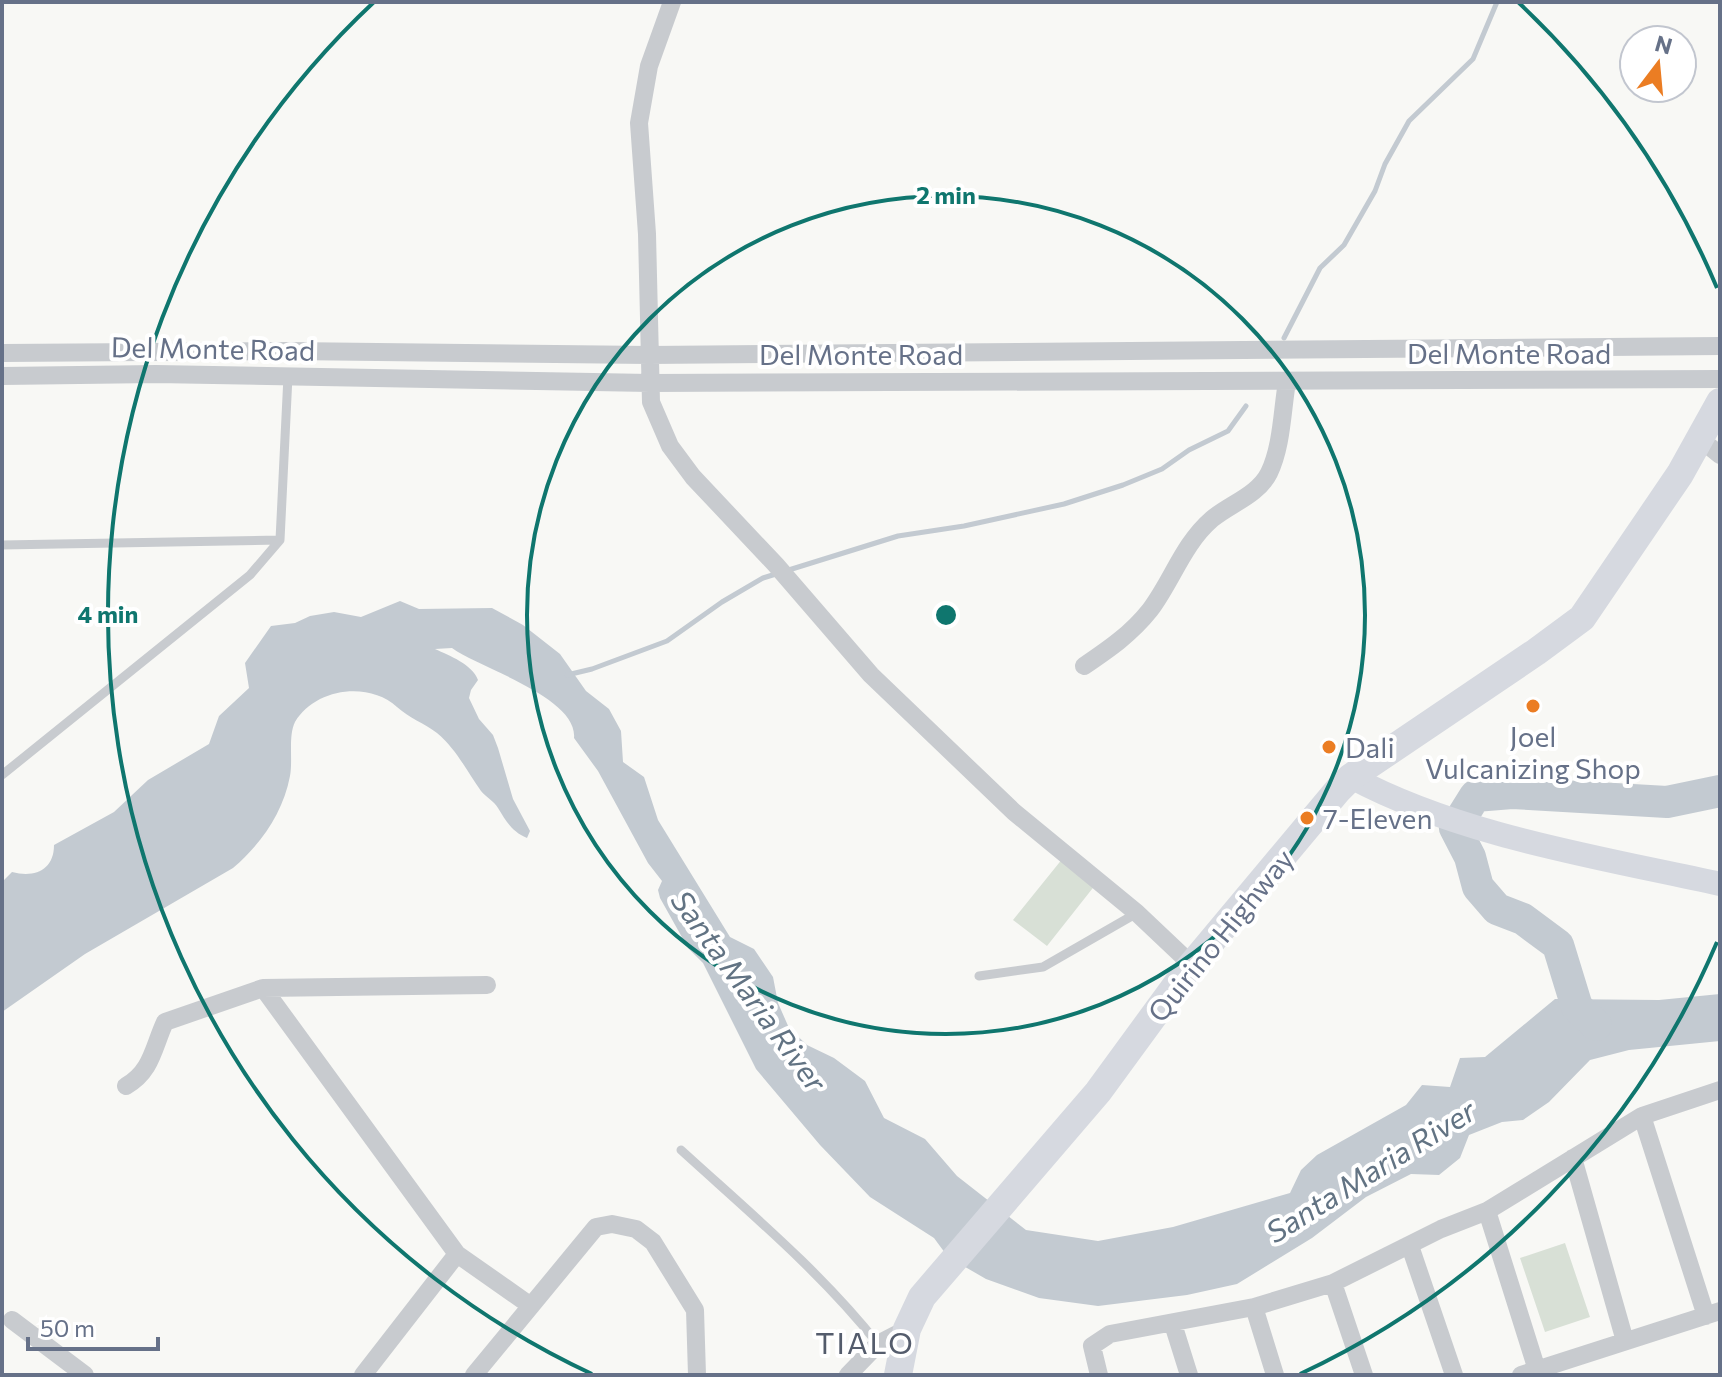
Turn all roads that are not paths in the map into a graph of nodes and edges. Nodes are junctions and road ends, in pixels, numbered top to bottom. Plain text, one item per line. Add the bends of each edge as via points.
1 (672, 2) edge
2 (1720, 346) edge
3 (1395, 350) junction
4 (289, 351) junction
5 (2, 353) edge
6 (649, 355) junction
7 (2, 376) edge
8 (288, 376) junction
9 (1720, 379) edge
10 (1396, 381) junction
11 (1287, 382) junction
12 (650, 383) junction
13 (1720, 402) edge
14 (1709, 446) edge
15 (280, 540) junction
16 (2, 545) edge
17 (1084, 666) dead end
18 (2, 775) edge
19 (1351, 777) junction
20 (1720, 884) edge
21 (1137, 913) junction
22 (1192, 965) junction
23 (979, 976) dead end
24 (487, 985) dead end
25 (263, 988) junction
26 (126, 1086) dead end
27 (1720, 1090) edge
28 (1642, 1116) junction
29 (681, 1150) dead end
30 (1573, 1158) junction
31 (1487, 1211) junction
32 (1410, 1246) junction
33 (457, 1254) junction
34 (1333, 1283) junction
35 (531, 1306) junction
36 (1254, 1307) junction
37 (1713, 1314) edge
38 (12, 1320) dead end
39 (1173, 1324) junction
40 (907, 1329) junction
41 (1625, 1341) junction
42 (878, 1344) junction
43 (1529, 1372) edge
44 (85, 1375) edge
45 (363, 1375) edge
46 (474, 1375) edge
47 (697, 1375) edge
48 (848, 1375) edge
49 (898, 1375) edge
50 (1099, 1375) edge
51 (1189, 1375) edge
52 (1275, 1375) edge
53 (1364, 1375) edge
54 (1454, 1375) edge

1 - 6 street via 649,66 639,123
2 - 3 street, Del Monte Road
3 - 6 street, Del Monte Road
3 - 10 street
4 - 5 street, Del Monte Road
4 - 6 street, Del Monte Road
4 - 8 street
6 - 12 street
7 - 8 street, Del Monte Road
8 - 12 street, Del Monte Road
8 - 15 lane
9 - 10 street, Del Monte Road
10 - 11 street, Del Monte Road
11 - 12 street, Del Monte Road
11 - 17 street via 1268,474 1199,533 1126,638
12 - 21 street via 653,411 693,477 871,675 1014,812
13 - 14 main road, Quirino Highway
14 - 19 main road, Quirino Highway via 1680,474 1582,618
15 - 16 lane
15 - 18 lane via 250,575
19 - 20 street via 1391,799 1436,814
19 - 22 main road, Quirino Highway
21 - 22 street
21 - 23 lane via 1043,967
22 - 40 main road, Quirino Highway via 1098,1092 922,1297
24 - 25 street
25 - 26 street via 170,1018 152,1060 140,1078
25 - 33 street
27 - 28 street
28 - 30 street
28 - 37 street
29 - 42 lane via 850,1308
30 - 31 street
30 - 41 street
31 - 32 street
31 - 43 street
32 - 34 street
32 - 54 street
33 - 35 street
33 - 45 street
34 - 36 street
34 - 53 street
35 - 46 street
35 - 47 street via 596,1227 636,1229 653,1242 695,1310
36 - 39 street
36 - 52 street
37 - 41 street
38 - 44 street
39 - 50 street via 1110,1334 1092,1346
39 - 51 street
40 - 42 street
40 - 49 main road, Quirino Highway
41 - 43 street
42 - 48 street

